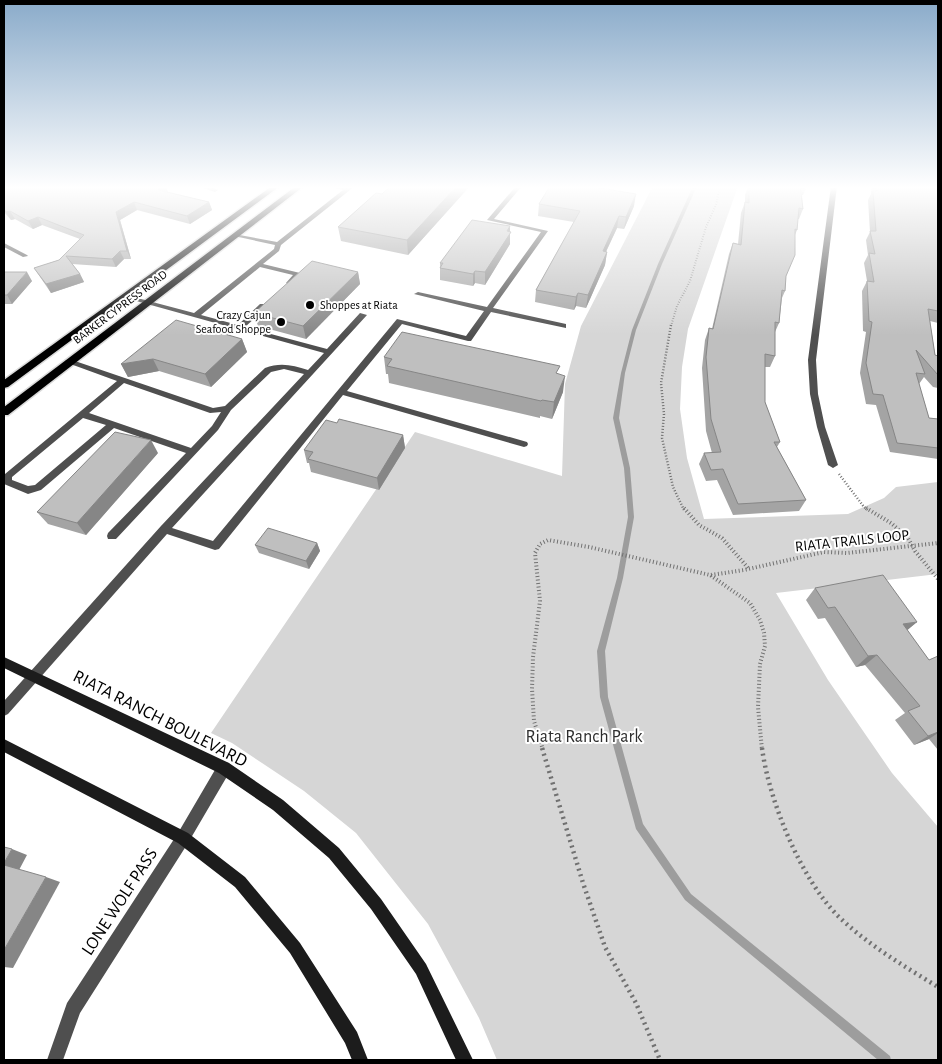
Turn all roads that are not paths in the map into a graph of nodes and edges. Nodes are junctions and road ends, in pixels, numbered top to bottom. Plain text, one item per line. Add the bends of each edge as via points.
1 (209, 236) edge
2 (235, 236) edge
3 (239, 236) edge
4 (289, 236) edge
5 (542, 236) edge
6 (828, 236) edge
7 (278, 244) junction
8 (4, 245) edge
9 (25, 256) dead end
10 (258, 265) junction
11 (284, 287) edge
12 (418, 294) dead end
13 (126, 296) junction
14 (269, 301) edge
15 (148, 302) junction
16 (490, 309) junction
17 (196, 315) junction
18 (363, 315) dead end
19 (563, 326) dead end
20 (240, 327) junction
21 (330, 352) junction
22 (69, 362) junction
23 (310, 373) junction
24 (123, 380) junction
25 (4, 385) edge
26 (341, 392) junction
27 (228, 408) junction
28 (4, 412) edge
29 (82, 414) junction
30 (113, 424) junction
31 (524, 444) dead end
32 (193, 452) junction
33 (833, 465) road end
34 (165, 529) junction
35 (112, 536) dead end
36 (4, 662) edge
37 (35, 677) junction
38 (4, 710) edge
39 (4, 744) edge
40 (224, 768) junction
41 (183, 838) junction
42 (55, 1060) edge
43 (360, 1060) edge
44 (465, 1060) edge

1 - 13 main road, BARKER CYPRESS ROAD
2 - 15 main road, BARKER CYPRESS ROAD
3 - 7 street
4 - 7 street
5 - 16 street
6 - 33 street via 812,360 814,394
7 - 10 street via 277,250
8 - 9 street
10 - 11 street via 298,274
10 - 17 street
12 - 16 street
13 - 15 street
13 - 25 main road, BARKER CYPRESS ROAD
14 - 20 street
15 - 17 street
15 - 22 main road, BARKER CYPRESS ROAD
16 - 19 street
16 - 26 street via 468,339 400,321
17 - 20 street
18 - 21 street
20 - 21 street
21 - 23 street
22 - 24 street
22 - 28 main road, BARKER CYPRESS ROAD
23 - 27 street via 291,367 273,367
23 - 34 street
24 - 27 street via 213,411
24 - 29 street
26 - 31 street
26 - 34 street via 214,546
27 - 32 street
29 - 30 street
29 - 30 street via 8,476 6,482 28,490 38,488
30 - 32 street
32 - 35 street
34 - 37 street
36 - 37 street, RIATA RANCH BOULEVARD
37 - 38 street
37 - 40 street, RIATA RANCH BOULEVARD
39 - 41 street
40 - 41 street, LONE WOLF PASS
40 - 44 street, RIATA RANCH BOULEVARD via 278,805 334,853 376,904 421,969
41 - 42 street, LONE WOLF PASS via 74,1009
41 - 43 street via 240,882 295,948 351,1038

